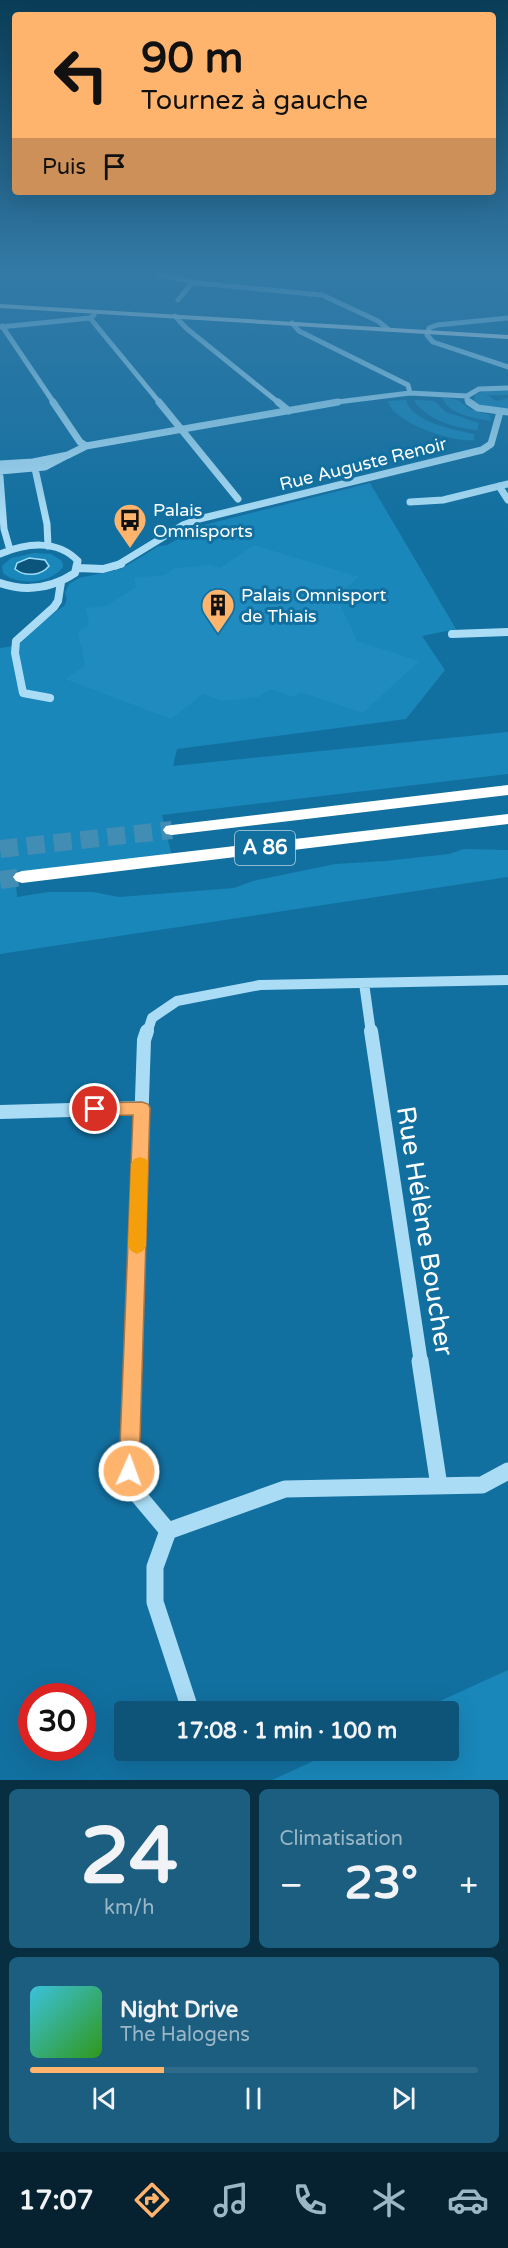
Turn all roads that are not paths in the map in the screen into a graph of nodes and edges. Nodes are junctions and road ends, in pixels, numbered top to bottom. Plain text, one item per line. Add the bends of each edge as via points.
1 (22, 357) edge
2 (122, 357) edge
3 (222, 357) edge
4 (352, 357) edge
5 (478, 357) edge
6 (508, 367) edge
7 (506, 386) edge
8 (410, 393) junction
9 (467, 396) junction
10 (289, 411) junction
11 (504, 412) edge
12 (181, 430) junction
13 (86, 446) junction
14 (2, 464) edge
15 (35, 465) junction
16 (0, 471) edge
17 (0, 477) edge
18 (508, 484) edge
19 (499, 486) junction
20 (238, 499) dead end
21 (508, 500) edge
22 (410, 502) dead end
23 (48, 546) junction
24 (10, 550) junction
25 (0, 554) edge
26 (78, 568) junction
27 (61, 582) junction
28 (0, 583) edge
29 (508, 632) edge
30 (452, 634) dead end
31 (50, 698) dead end
32 (508, 790) edge
33 (508, 819) edge
34 (172, 830) tunnel mouth
35 (22, 878) tunnel mouth
36 (508, 980) edge
37 (364, 983) junction
38 (142, 1108) junction
39 (0, 1112) edge
40 (508, 1471) edge
41 (439, 1486) junction
42 (168, 1531) junction
43 (187, 1701) edge

1 - 13 street
2 - 12 street
3 - 10 street
4 - 8 street via 408,385
5 - 6 street
7 - 9 street via 478,389
8 - 9 street
8 - 10 street
9 - 11 street via 471,404
10 - 12 street
11 - 26 street, Rue Auguste Renoir via 491,444 482,450 199,519 115,567
12 - 13 street
12 - 20 street
13 - 15 street via 57,463
14 - 15 street
14 - 16 street
15 - 16 street
15 - 23 street
17 - 24 street via 4,529
18 - 19 street
19 - 21 street
19 - 22 street via 443,500
23 - 24 street
23 - 26 street via 74,554
24 - 25 street
26 - 27 street
27 - 28 street via 27,588
27 - 31 street via 54,607 21,635 15,647 23,693
29 - 30 street
32 - 34 highway, A 86
33 - 35 highway, A 86
36 - 37 street
37 - 38 street via 260,985 177,1001 152,1018 144,1040
37 - 41 street, Rue Hélène Boucher
38 - 39 street
38 - 42 street via 129,1471 137,1494
40 - 41 street via 482,1485
41 - 42 street via 285,1489
42 - 43 street via 155,1567 155,1602

